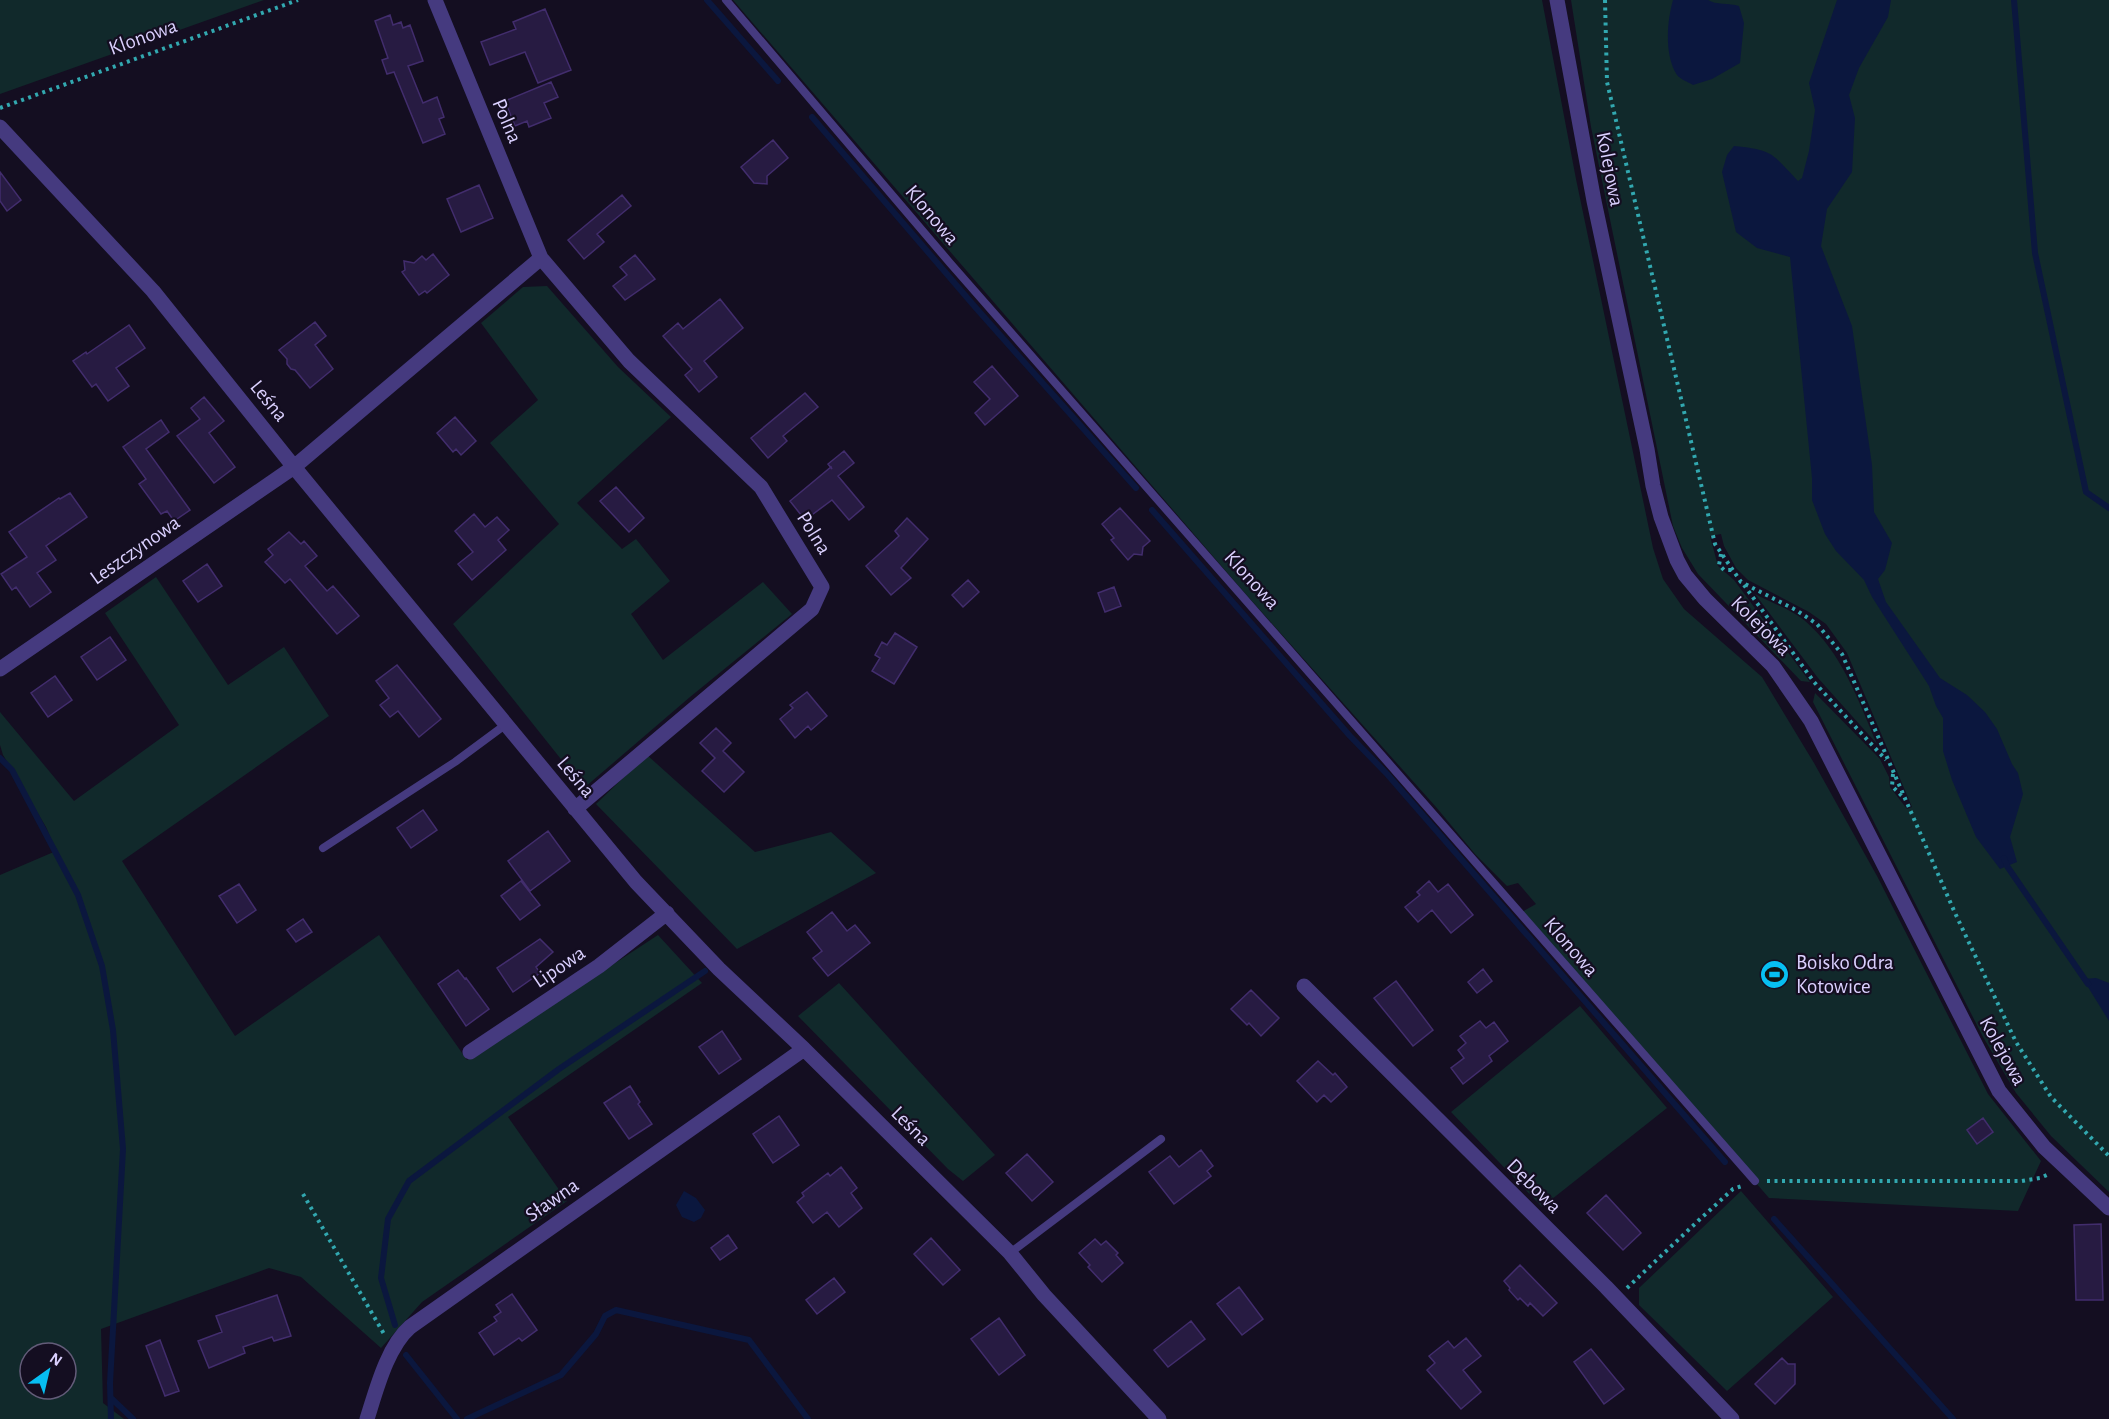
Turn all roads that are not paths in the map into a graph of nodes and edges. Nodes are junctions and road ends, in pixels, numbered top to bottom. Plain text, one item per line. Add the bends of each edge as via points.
1 (435, 0) edge
2 (726, 0) edge
3 (1557, 0) edge
4 (0, 127) edge
5 (541, 258) junction
6 (294, 467) junction
7 (0, 669) edge
8 (505, 725) junction
9 (575, 809) junction
10 (323, 848) dead end
11 (667, 913) junction
12 (1304, 986) dead end
13 (804, 1049) junction
14 (470, 1052) dead end
15 (1161, 1138) dead end
16 (1755, 1181) road end
17 (2109, 1208) edge
18 (1010, 1253) junction
19 (367, 1419) edge
20 (1159, 1419) edge
21 (1732, 1419) edge

1 - 5 street, Polna
2 - 16 lane, Klonowa via 950,263
3 - 17 street, Kolejowa via 1653,486 1677,560 1685,575 1773,666 1801,704 1999,1091 2044,1148
4 - 6 street, Leśna via 153,291
5 - 6 street
5 - 9 street, Polna via 629,361 761,487 822,587 812,609
6 - 7 street, Leszczynowa
6 - 8 street, Leśna
8 - 9 street, Leśna
8 - 10 lane
9 - 11 street, Leśna
11 - 13 street, Leśna via 719,969
11 - 14 street, Lipowa via 599,966
12 - 21 street, Dębowa
13 - 18 street, Leśna
13 - 19 street, Sławna via 410,1327 395,1345
15 - 18 lane
18 - 20 street, Leśna

